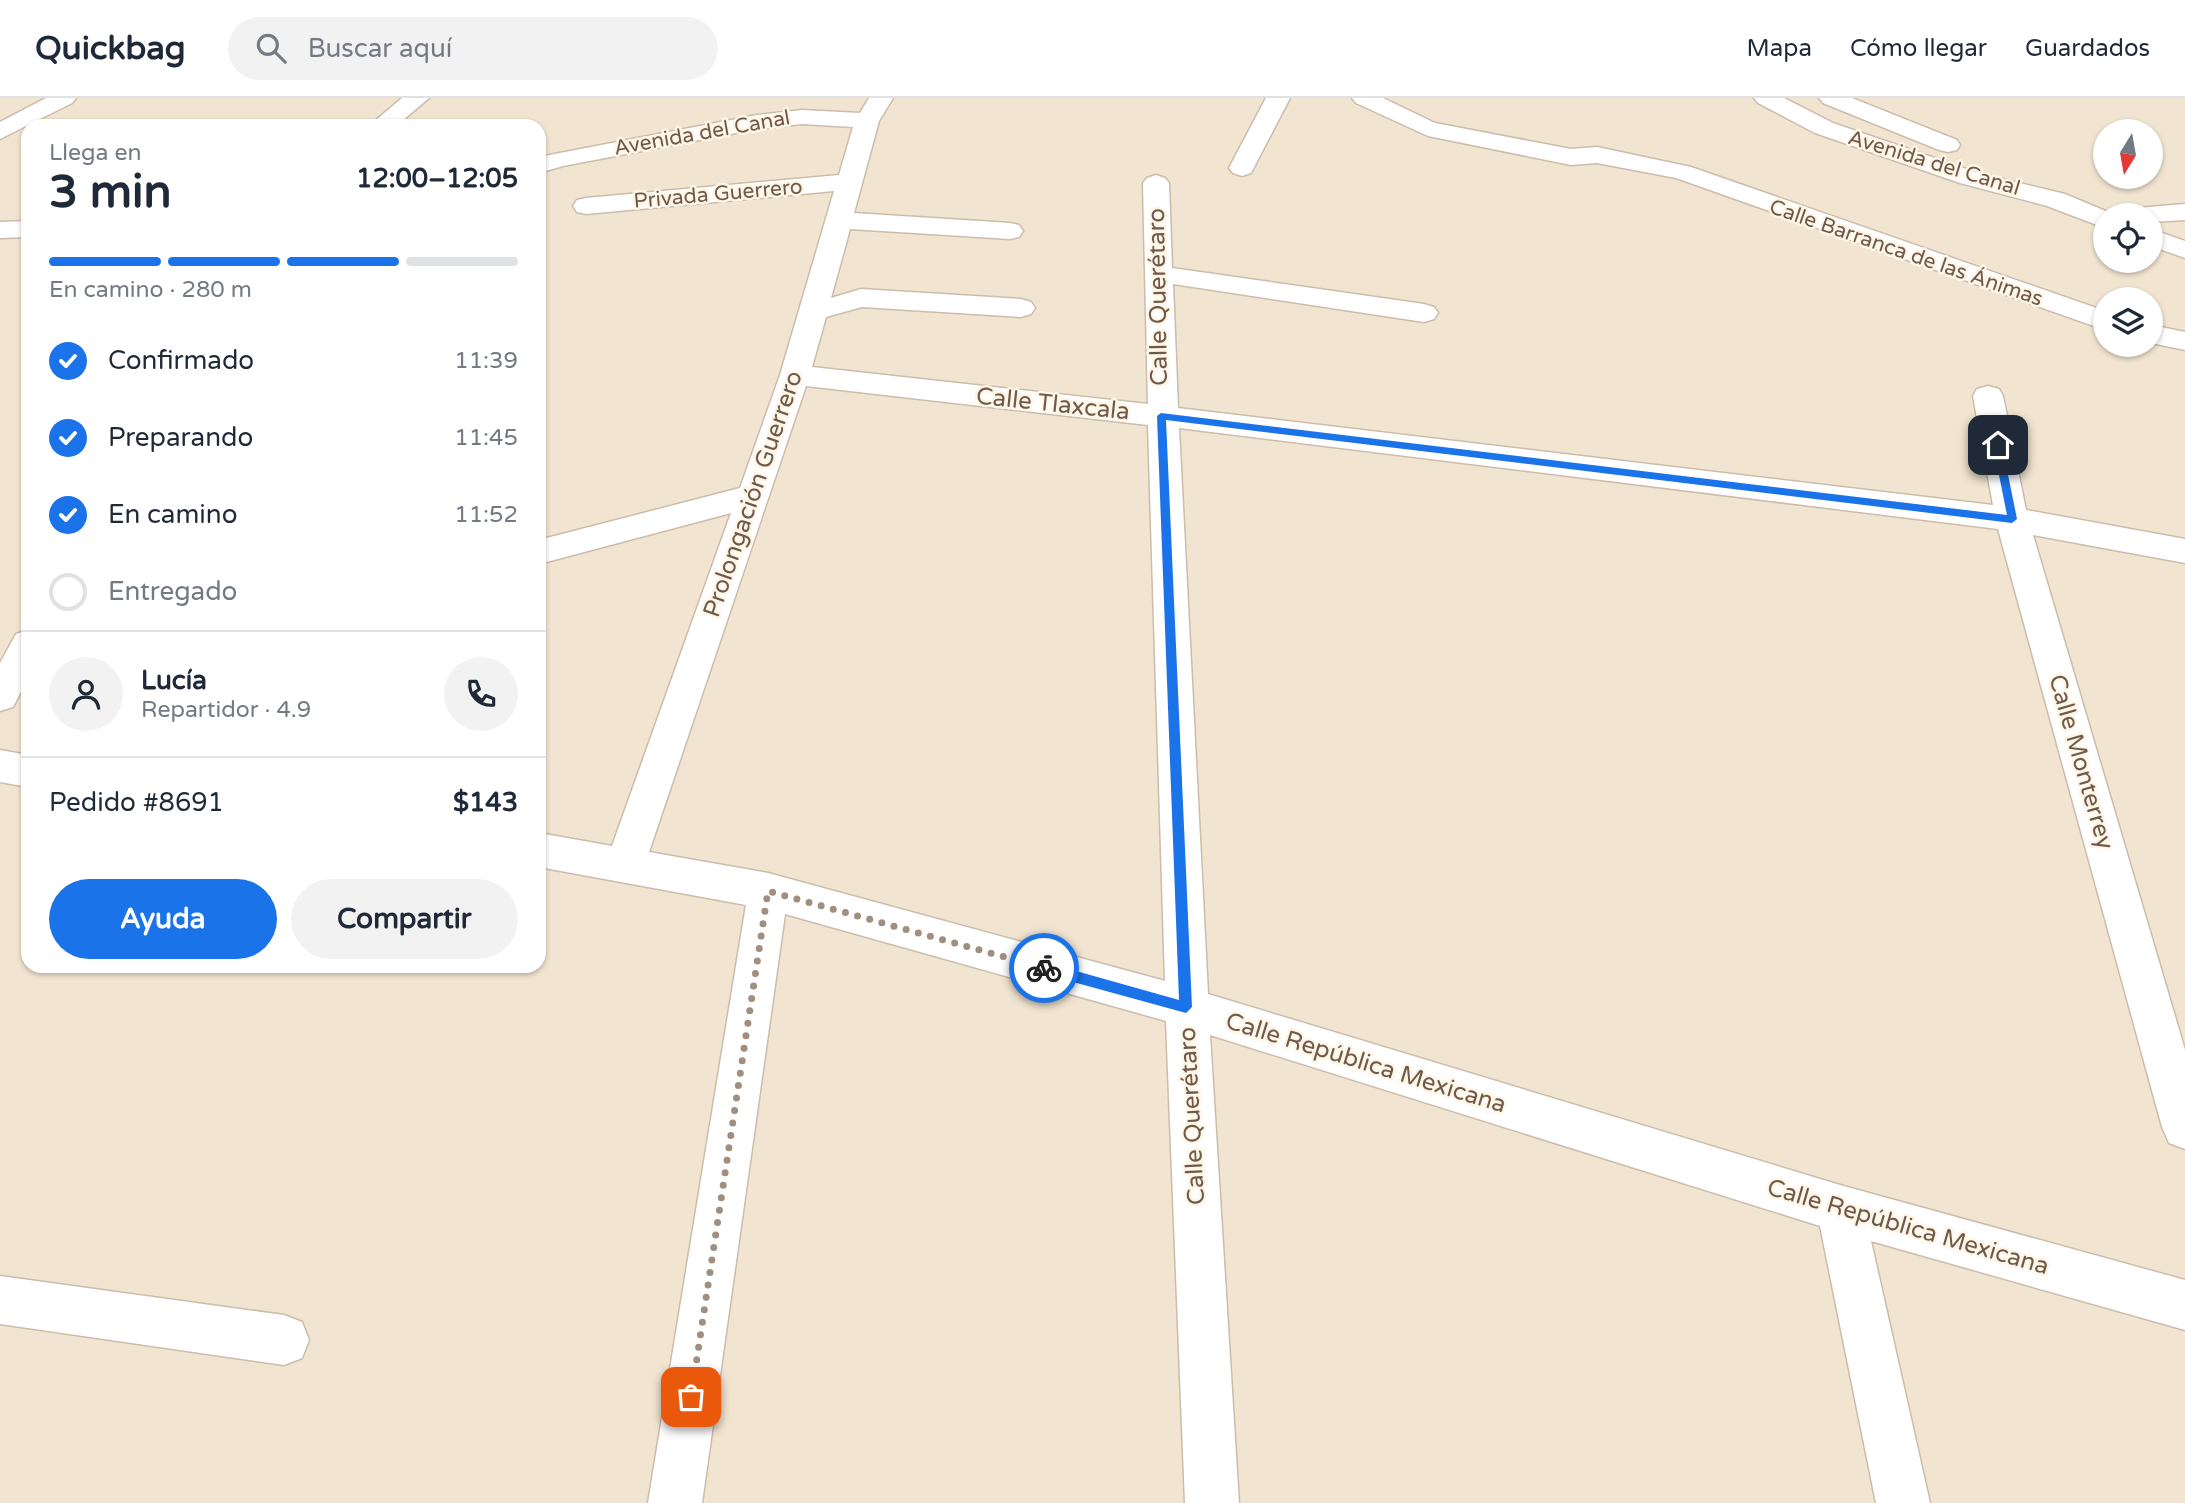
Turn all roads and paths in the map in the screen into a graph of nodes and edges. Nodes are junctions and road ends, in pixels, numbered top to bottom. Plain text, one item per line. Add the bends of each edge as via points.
1 (64, 98) edge
2 (417, 98) edge
3 (1278, 98) edge
4 (1364, 98) edge
5 (1766, 98) edge
6 (1831, 98) edge
7 (874, 109) edge
8 (24, 119) edge
9 (390, 119) edge
10 (21, 121) edge
11 (0, 132) edge
12 (546, 163) edge
13 (1242, 168) dead end
14 (850, 182) junction
15 (1156, 183) dead end
16 (2056, 200) junction
17 (586, 206) dead end
18 (2185, 212) edge
19 (2163, 213) edge
20 (2093, 214) edge
21 (839, 219) junction
22 (21, 229) edge
23 (0, 230) edge
24 (1010, 231) dead end
25 (2163, 242) edge
26 (2185, 250) edge
27 (1158, 274) junction
28 (1021, 308) dead end
29 (813, 312) junction
30 (1424, 313) dead end
31 (2093, 317) edge
32 (2163, 336) edge
33 (2185, 341) edge
34 (795, 375) junction
35 (1988, 396) dead end
36 (1161, 416) junction
37 (753, 496) junction
38 (2012, 519) junction
39 (546, 550) edge
40 (2185, 551) edge
41 (21, 657) edge
42 (0, 697) edge
43 (0, 766) edge
44 (21, 770) edge
45 (546, 851) edge
46 (625, 864) junction
47 (768, 891) junction
48 (1186, 1007) junction
49 (2185, 1127) edge
50 (1840, 1209) junction
51 (0, 1300) edge
52 (2185, 1305) edge
53 (284, 1340) dead end
54 (675, 1503) edge
55 (1213, 1503) edge
56 (1903, 1503) edge

1 - 8 street
2 - 9 street
3 - 13 street
4 - 31 street, Calle Barranca de las Ánimas via 1428,129 1572,157 1597,172 1675,187 1707,183
5 - 16 street, Avenida del Canal via 1824,128 1969,178
6 - 16 street via 1992,163
7 - 12 street, Avenida del Canal via 757,122
7 - 14 street, Prolongación Guerrero
10 - 11 street
14 - 17 street, Privada Guerrero
14 - 21 street, Prolongación Guerrero
15 - 27 street, Calle Querétaro
16 - 20 street, Avenida del Canal
18 - 19 street
21 - 24 street
21 - 29 street, Prolongación Guerrero
22 - 23 street
25 - 26 street
27 - 30 street
27 - 36 street, Calle Querétaro
28 - 29 street via 861,298
29 - 34 street, Prolongación Guerrero
32 - 33 street
34 - 36 street, Calle Tlaxcala
34 - 37 street, Prolongación Guerrero
35 - 38 street, Calle Monterrey
36 - 38 street, Calle Tlaxcala
36 - 48 street, Calle Querétaro
37 - 39 street
37 - 46 street, Prolongación Guerrero
38 - 40 street, Calle Tlaxcala
38 - 49 street, Calle Monterrey
41 - 42 street
43 - 44 street
45 - 46 street, Calle República Mexicana
46 - 47 street, Calle República Mexicana
47 - 48 street, Calle República Mexicana
47 - 54 street
48 - 50 street, Calle República Mexicana
48 - 55 street, Calle Querétaro
50 - 52 street, Calle República Mexicana
50 - 56 street
51 - 53 street

